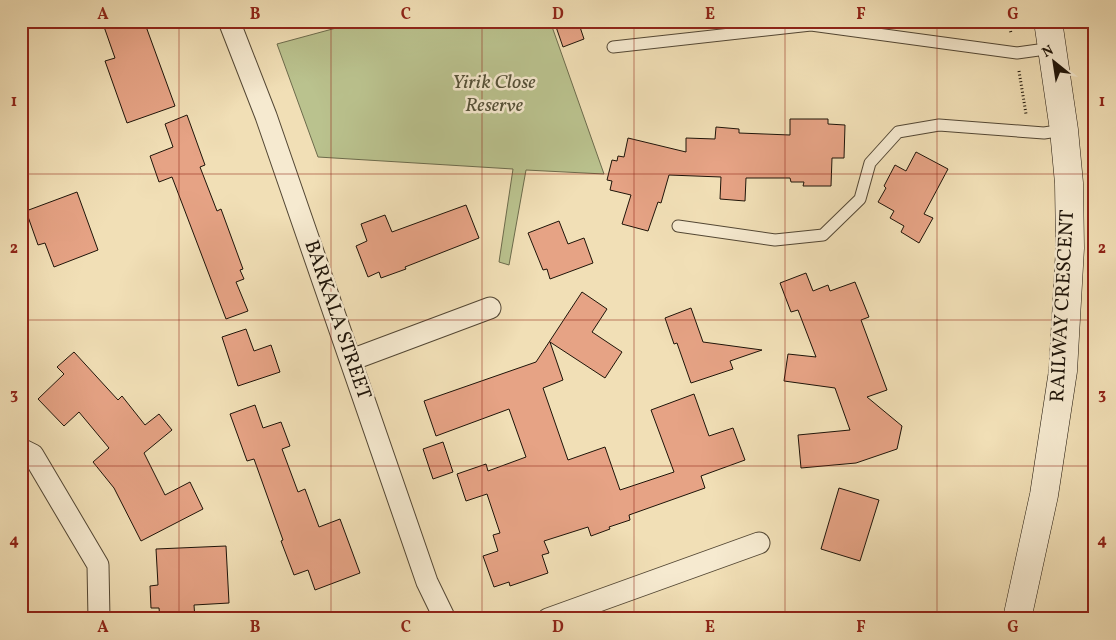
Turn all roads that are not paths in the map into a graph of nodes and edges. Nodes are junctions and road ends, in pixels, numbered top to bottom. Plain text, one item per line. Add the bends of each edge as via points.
1 (229, 21) edge
2 (1048, 21) edge
3 (613, 47) dead end
4 (1053, 48) junction
5 (1064, 130) junction
6 (678, 226) dead end
7 (490, 308) dead end
8 (351, 360) junction
9 (21, 449) edge
10 (759, 542) dead end
11 (99, 619) edge
12 (446, 619) edge
13 (548, 619) edge
14 (1017, 619) edge

1 - 8 street, BARKALA STREET
2 - 4 main road, RAILWAY CRESCENT
3 - 4 lane via 811,25 1016,53
4 - 5 main road, RAILWAY CRESCENT
5 - 6 lane via 1044,133 939,125 898,132 870,163 860,199 824,235 775,240
5 - 14 main road, RAILWAY CRESCENT via 1070,248 1063,371 1044,494
7 - 8 street
8 - 12 street, BARKALA STREET via 427,582
9 - 11 street via 32,455 98,566
10 - 13 street

